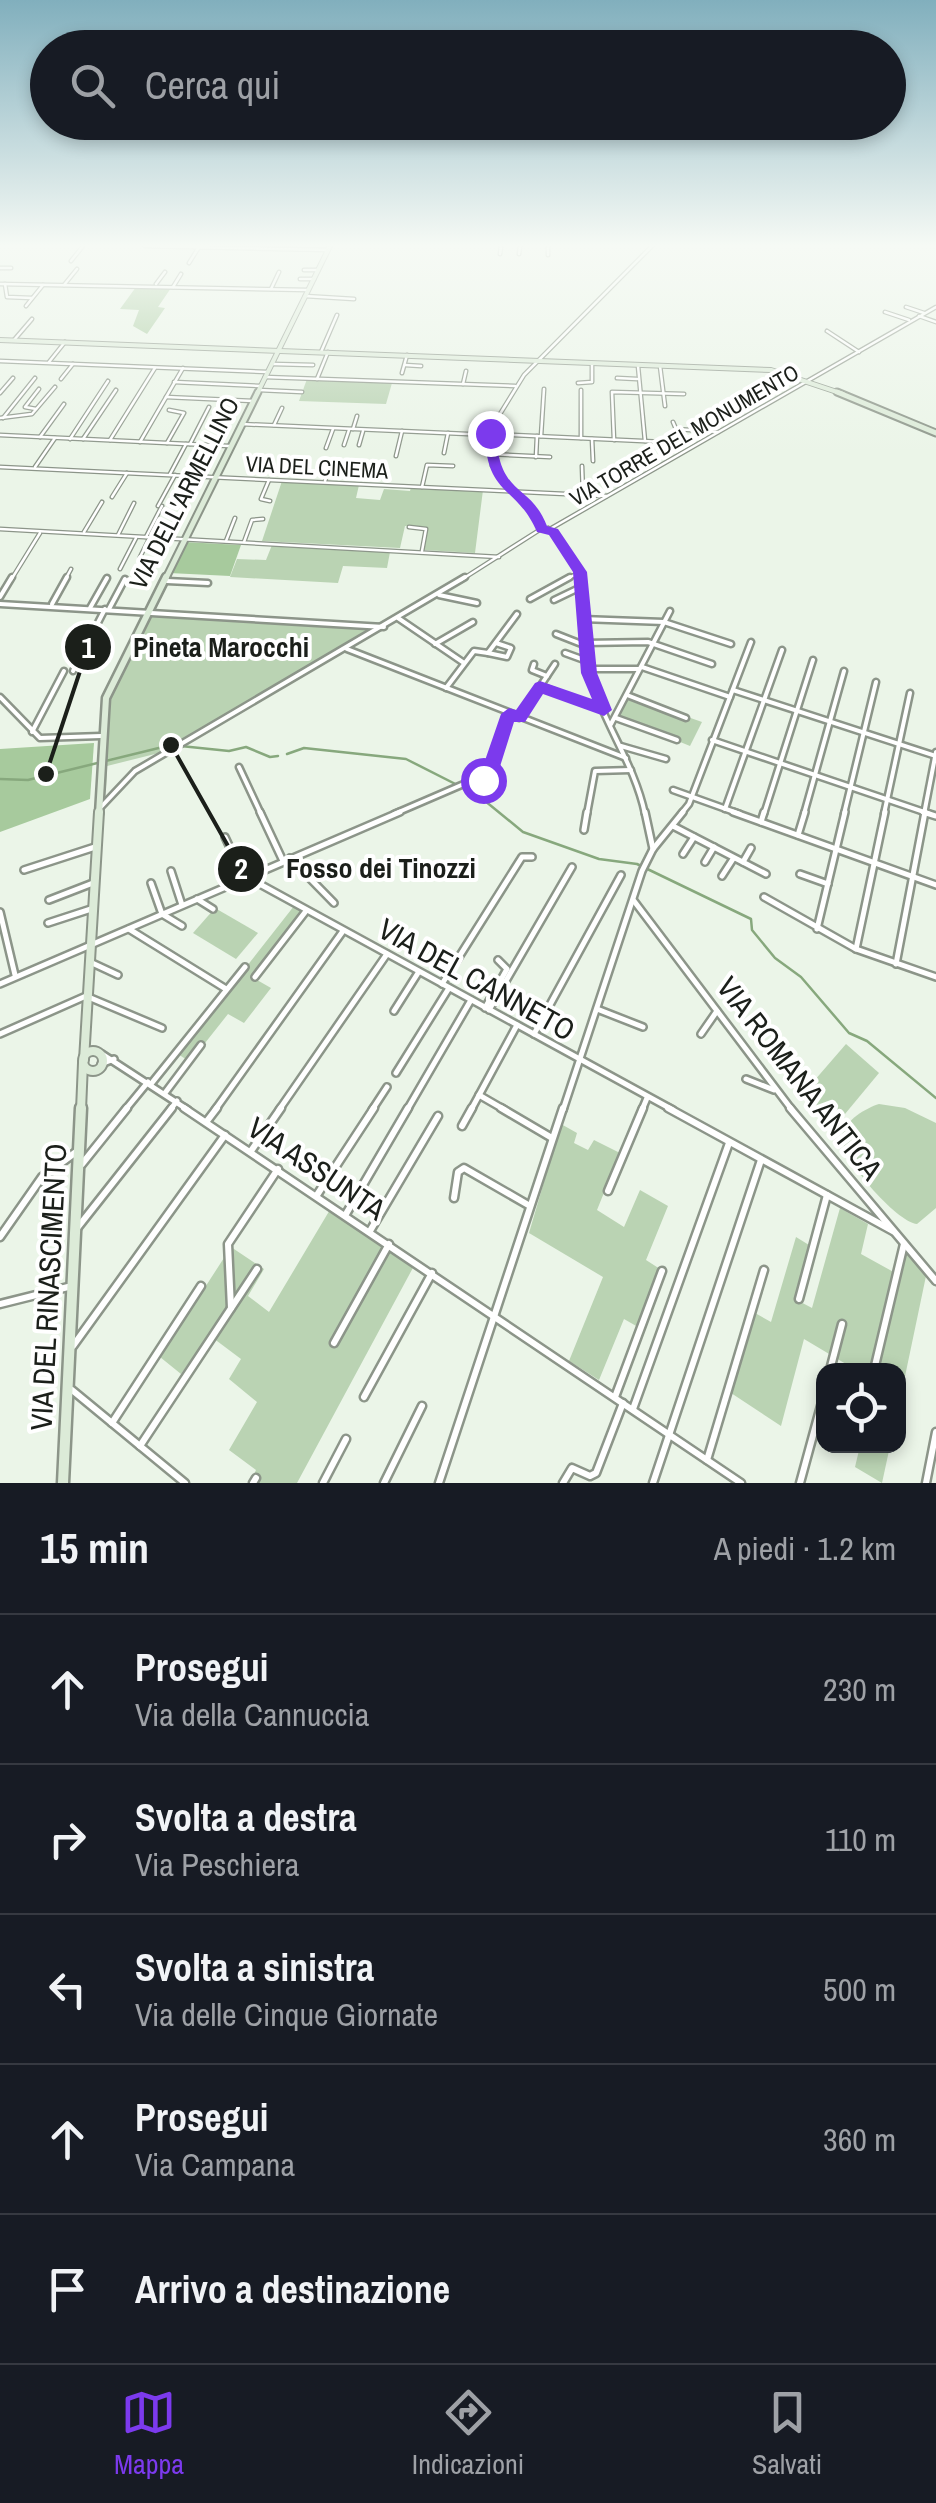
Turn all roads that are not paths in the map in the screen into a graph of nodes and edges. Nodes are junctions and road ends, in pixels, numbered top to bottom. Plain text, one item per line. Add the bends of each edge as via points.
1 (295, 315) edge
2 (337, 315) dead end
3 (582, 315) edge
4 (894, 315) edge
5 (919, 316) joint
6 (32, 318) dead end
7 (910, 321) junction
8 (936, 322) edge
9 (827, 331) dead end
10 (0, 340) edge
11 (14, 340) junction
12 (64, 342) junction
13 (104, 344) junction
14 (99, 350) dead end
15 (277, 350) junction
16 (325, 352) junction
17 (859, 352) junction
18 (76, 355) dead end
19 (407, 355) junction
20 (95, 356) dead end
21 (537, 360) junction
22 (0, 361) edge
23 (48, 363) junction
24 (592, 363) junction
25 (71, 364) junction
26 (88, 364) junction
27 (271, 364) junction
28 (638, 364) junction
29 (97, 365) junction
30 (313, 365) dead end
31 (405, 366) junction
32 (420, 366) dead end
33 (660, 366) junction
34 (156, 367) junction
35 (183, 368) junction
36 (466, 371) dead end
37 (92, 372) dead end
38 (402, 373) dead end
39 (266, 374) junction
40 (438, 376) dead end
41 (12, 378) dead end
42 (35, 378) dead end
43 (617, 378) dead end
44 (62, 379) dead end
45 (317, 379) junction
46 (639, 379) junction
47 (809, 380) junction
48 (108, 381) dead end
49 (174, 382) junction
50 (578, 383) dead end
51 (436, 384) junction
52 (463, 384) junction
53 (516, 386) junction
54 (55, 387) dead end
55 (259, 388) junction
56 (39, 389) dead end
57 (544, 389) dead end
58 (116, 390) dead end
59 (581, 390) dead end
60 (0, 392) edge
61 (302, 392) dead end
62 (640, 392) junction
63 (663, 393) junction
64 (684, 394) dead end
65 (166, 397) junction
66 (253, 400) junction
67 (64, 404) dead end
68 (665, 406) dead end
69 (209, 407) dead end
70 (282, 408) dead end
71 (36, 410) junction
72 (169, 410) dead end
73 (356, 416) dead end
74 (2, 418) edge
75 (673, 422) dead end
76 (241, 424) junction
77 (274, 425) junction
78 (333, 428) junction
79 (351, 429) junction
80 (364, 429) junction
81 (402, 431) junction
82 (718, 432) junction
83 (436, 433) junction
84 (448, 433) junction
85 (936, 433) edge
86 (213, 434) dead end
87 (490, 434) junction
88 (0, 436) edge
89 (539, 436) junction
90 (40, 437) junction
91 (55, 438) junction
92 (70, 438) junction
93 (581, 438) junction
94 (83, 439) junction
95 (592, 439) junction
96 (110, 440) junction
97 (614, 440) junction
98 (645, 441) junction
99 (140, 442) junction
100 (664, 442) dead end
101 (168, 443) junction
102 (434, 443) dead end
103 (188, 444) junction
104 (208, 445) junction
105 (344, 445) dead end
106 (229, 446) junction
107 (359, 446) dead end
108 (326, 448) dead end
109 (444, 453) dead end
110 (490, 454) junction
111 (396, 456) dead end
112 (536, 457) junction
113 (550, 457) dead end
114 (593, 461) dead end
115 (331, 462) dead end
116 (453, 466) dead end
117 (582, 466) dead end
118 (0, 467) edge
119 (7, 468) junction
120 (34, 468) junction
121 (127, 472) junction
122 (140, 473) junction
123 (172, 475) junction
124 (0, 477) edge
125 (214, 477) junction
126 (269, 479) junction
127 (135, 482) dead end
128 (324, 482) junction
129 (422, 486) junction
130 (512, 491) junction
131 (583, 495) junction
132 (607, 496) junction
133 (112, 497) dead end
134 (270, 501) dead end
135 (102, 502) dead end
136 (134, 504) dead end
137 (235, 518) dead end
138 (262, 519) dead end
139 (409, 526) dead end
140 (542, 529) junction
141 (550, 529) junction
142 (0, 530) edge
143 (42, 532) junction
144 (83, 534) junction
145 (117, 536) junction
146 (137, 536) junction
147 (148, 537) junction
148 (179, 539) junction
149 (226, 541) junction
150 (244, 542) junction
151 (171, 550) dead end
152 (422, 551) junction
153 (140, 557) dead end
154 (501, 558) junction
155 (71, 569) dead end
156 (120, 569) dead end
157 (581, 574) junction
158 (107, 578) dead end
159 (125, 579) dead end
160 (162, 579) junction
161 (206, 582) dead end
162 (582, 587) junction
163 (439, 595) junction
164 (0, 597) edge
165 (530, 599) dead end
166 (554, 600) dead end
167 (477, 603) dead end
168 (0, 604) edge
169 (51, 606) junction
170 (90, 608) junction
171 (107, 609) junction
172 (146, 611) junction
173 (670, 611) dead end
174 (517, 614) dead end
175 (398, 618) junction
176 (582, 619) junction
177 (472, 622) dead end
178 (664, 622) junction
179 (384, 627) junction
180 (556, 634) dead end
181 (752, 642) dead end
182 (496, 643) junction
183 (436, 644) junction
184 (584, 644) junction
185 (654, 644) junction
186 (731, 644) dead end
187 (347, 649) junction
188 (782, 650) dead end
189 (565, 653) dead end
190 (488, 654) junction
191 (813, 660) dead end
192 (587, 661) junction
193 (464, 663) junction
194 (534, 664) dead end
195 (555, 664) dead end
196 (712, 664) dead end
197 (642, 668) junction
198 (588, 669) junction
199 (64, 671) dead end
200 (73, 671) dead end
201 (844, 671) dead end
202 (547, 676) junction
203 (876, 682) dead end
204 (540, 686) junction
205 (446, 688) junction
206 (733, 690) junction
207 (910, 693) dead end
208 (0, 696) edge
209 (627, 696) junction
210 (730, 697) junction
211 (765, 700) junction
212 (604, 710) junction
213 (797, 711) junction
214 (509, 714) junction
215 (615, 717) junction
216 (519, 718) junction
217 (686, 718) dead end
218 (830, 722) junction
219 (612, 724) junction
220 (32, 732) junction
221 (864, 732) junction
222 (101, 736) junction
223 (677, 740) dead end
224 (712, 740) junction
225 (900, 744) junction
226 (621, 746) junction
227 (746, 752) junction
228 (936, 754) edge
229 (626, 758) junction
230 (666, 759) dead end
231 (780, 764) junction
232 (239, 768) dead end
233 (631, 770) junction
234 (815, 775) junction
235 (851, 788) junction
236 (673, 790) dead end
237 (692, 796) junction
238 (886, 800) junction
239 (725, 808) junction
240 (924, 812) junction
241 (96, 816) junction
242 (936, 816) edge
243 (762, 822) junction
244 (673, 826) junction
245 (584, 830) dead end
246 (798, 835) junction
247 (225, 837) dead end
248 (694, 837) junction
249 (94, 847) junction
250 (714, 848) junction
251 (751, 848) dead end
252 (836, 849) junction
253 (653, 850) junction
254 (683, 854) dead end
255 (532, 857) dead end
256 (734, 858) junction
257 (286, 860) junction
258 (705, 862) dead end
259 (743, 862) junction
260 (873, 862) junction
261 (572, 867) dead end
262 (24, 870) dead end
263 (171, 871) dead end
264 (766, 874) dead end
265 (800, 874) dead end
266 (621, 875) dead end
267 (722, 876) dead end
268 (912, 876) junction
269 (245, 878) junction
270 (92, 883) junction
271 (151, 883) dead end
272 (828, 884) junction
273 (936, 884) edge
274 (764, 898) dead end
275 (197, 899) junction
276 (49, 900) dead end
277 (633, 900) junction
278 (334, 904) dead end
279 (182, 905) junction
280 (91, 909) junction
281 (213, 909) dead end
282 (306, 911) junction
283 (0, 912) edge
284 (162, 914) junction
285 (48, 922) dead end
286 (182, 926) dead end
287 (129, 928) junction
288 (817, 929) junction
289 (344, 930) junction
290 (89, 946) junction
291 (856, 949) junction
292 (387, 954) junction
293 (498, 960) dead end
294 (88, 962) junction
295 (896, 964) junction
296 (245, 967) dead end
297 (419, 972) junction
298 (118, 975) dead end
299 (255, 977) dead end
300 (16, 978) junction
301 (936, 978) edge
302 (0, 984) edge
303 (442, 984) junction
304 (450, 988) junction
305 (226, 990) junction
306 (86, 996) junction
307 (472, 1000) junction
308 (487, 1009) junction
309 (597, 1009) junction
310 (394, 1010) dead end
311 (718, 1011) junction
312 (517, 1025) junction
313 (643, 1027) dead end
314 (162, 1028) dead end
315 (86, 1032) junction
316 (0, 1034) edge
317 (534, 1034) junction
318 (701, 1034) dead end
319 (201, 1045) dead end
320 (100, 1060) junction
321 (84, 1061) junction
322 (580, 1062) junction
323 (396, 1073) dead end
324 (746, 1078) dead end
325 (150, 1083) junction
326 (386, 1086) dead end
327 (778, 1091) junction
328 (164, 1093) junction
329 (82, 1094) junction
330 (479, 1094) junction
331 (647, 1098) junction
332 (177, 1101) junction
333 (438, 1116) dead end
334 (206, 1121) junction
335 (462, 1126) dead end
336 (226, 1134) junction
337 (554, 1139) junction
338 (730, 1143) junction
339 (80, 1151) junction
340 (251, 1151) junction
341 (761, 1160) junction
342 (79, 1168) junction
343 (278, 1169) junction
344 (608, 1190) dead end
345 (826, 1195) junction
346 (317, 1196) junction
347 (454, 1198) dead end
348 (532, 1207) junction
349 (346, 1214) junction
350 (75, 1230) junction
351 (893, 1230) junction
352 (370, 1231) junction
353 (0, 1237) edge
354 (904, 1243) junction
355 (389, 1244) junction
356 (257, 1269) dead end
357 (764, 1270) dead end
358 (662, 1271) dead end
359 (432, 1272) junction
360 (936, 1281) edge
361 (72, 1286) junction
362 (202, 1286) dead end
363 (799, 1300) dead end
364 (0, 1304) edge
365 (231, 1308) junction
366 (496, 1315) junction
367 (842, 1324) dead end
368 (334, 1342) dead end
369 (70, 1350) junction
370 (832, 1363) edge
371 (876, 1363) edge
372 (68, 1387) junction
373 (364, 1397) dead end
374 (615, 1397) junction
375 (623, 1403) junction
376 (422, 1406) dead end
377 (632, 1409) junction
378 (112, 1423) junction
379 (816, 1424) edge
380 (936, 1432) edge
381 (670, 1435) junction
382 (346, 1439) dead end
383 (140, 1446) junction
384 (707, 1460) junction
385 (63, 1483) edge
386 (185, 1483) edge
387 (323, 1483) edge
388 (384, 1483) edge
389 (439, 1483) edge
390 (563, 1483) edge
391 (653, 1483) edge
392 (741, 1483) edge
393 (800, 1483) edge
394 (926, 1483) edge

1 - 15 street, VIA DELL'ARMELLINO
2 - 16 street
3 - 21 street
4 - 7 street
5 - 7 street, VIA TORRE DEL MONUMENTO
5 - 8 street
6 - 11 street
7 - 17 street, VIA TORRE DEL MONUMENTO
9 - 17 street
10 - 11 street
11 - 12 street
12 - 13 street
12 - 23 street
13 - 14 street
13 - 15 street
15 - 16 street
15 - 27 street, VIA DELL'ARMELLINO
16 - 19 street
16 - 45 street
17 - 47 street, VIA TORRE DEL MONUMENTO
18 - 25 street
19 - 21 street
19 - 31 street
20 - 26 street
21 - 24 street
21 - 53 street
22 - 23 street
23 - 25 street
24 - 28 street
24 - 50 street via 592,383
25 - 26 street
25 - 44 street
26 - 29 street
27 - 30 street
27 - 39 street, VIA DELL'ARMELLINO
28 - 33 street
28 - 46 street
29 - 34 street
29 - 37 street
31 - 32 street
31 - 38 street
33 - 47 street via 770,370
33 - 63 street
34 - 35 street
34 - 96 street
35 - 39 street
35 - 49 street
36 - 52 street
39 - 45 street
39 - 55 street, VIA DELL'ARMELLINO
40 - 51 street
41 - 60 street
42 - 74 street
43 - 46 street
45 - 51 street
46 - 62 street
47 - 82 street, VIA TORRE DEL MONUMENTO
47 - 85 street
48 - 92 street
49 - 55 street
49 - 65 street
51 - 52 street
52 - 53 street
53 - 87 street
54 - 71 street
55 - 61 street
55 - 66 street, VIA DELL'ARMELLINO
56 - 71 street via 26,407
57 - 89 street
58 - 94 street
59 - 93 street
62 - 63 street
62 - 97 street via 612,392
62 - 98 street
63 - 64 street
63 - 68 street
65 - 66 street
65 - 99 street
66 - 76 street, VIA DELL'ARMELLINO
67 - 90 street
69 - 103 street
70 - 77 street
71 - 74 street
72 - 101 street via 184,413
73 - 79 street
75 - 82 street via 677,429
76 - 77 street
76 - 106 street, VIA DELL'ARMELLINO
77 - 78 street
78 - 79 street
78 - 108 street
79 - 80 street
79 - 105 street
80 - 81 street
80 - 107 street
81 - 83 street
81 - 111 street
82 - 132 street, VIA TORRE DEL MONUMENTO
83 - 84 street
83 - 102 street
84 - 87 street
84 - 109 street
86 - 104 street
87 - 89 street
87 - 110 street
88 - 90 street
89 - 93 street
89 - 112 street
90 - 91 street
91 - 92 street
91 - 120 street
92 - 94 street
93 - 95 street
94 - 96 street
95 - 97 street
95 - 114 street
96 - 99 street
97 - 98 street
98 - 100 street
99 - 101 street
101 - 103 street
103 - 104 street
103 - 123 street
104 - 106 street
106 - 125 street, VIA DELL'ARMELLINO
110 - 112 street
110 - 130 street
112 - 113 street
115 - 128 street
116 - 129 street via 426,466
117 - 131 street
118 - 119 street, VIA DEL CINEMA
119 - 120 street, VIA DEL CINEMA
119 - 124 street
120 - 121 street, VIA DEL CINEMA
121 - 122 street, VIA DEL CINEMA
121 - 133 street
122 - 123 street, VIA DEL CINEMA
122 - 127 street
123 - 125 street, VIA DEL CINEMA
123 - 147 street
125 - 126 street, VIA DEL CINEMA
125 - 148 street, VIA DELL'ARMELLINO
126 - 128 street, VIA DEL CINEMA
126 - 134 street via 261,499
128 - 129 street, VIA DEL CINEMA
129 - 130 street, VIA DEL CINEMA
130 - 131 street, VIA DEL CINEMA
130 - 140 street
131 - 132 street, VIA DEL CINEMA
132 - 141 street, VIA TORRE DEL MONUMENTO
135 - 144 street
136 - 145 street
137 - 149 street
138 - 150 street via 252,520
139 - 152 street via 426,528
140 - 141 street
140 - 154 street
141 - 157 street
142 - 143 street
143 - 144 street
143 - 164 street
144 - 145 street
145 - 146 street
146 - 147 street
146 - 156 street
147 - 148 street
147 - 153 street
148 - 149 street
148 - 151 street
148 - 160 street, VIA DELL'ARMELLINO
149 - 150 street
150 - 152 street
152 - 154 street
154 - 163 street
155 - 169 street
157 - 162 street
157 - 165 street
158 - 170 street
159 - 171 street
160 - 161 street
160 - 172 street, VIA DELL'ARMELLINO
162 - 166 street
162 - 176 street
163 - 167 street
163 - 175 street
168 - 169 street
169 - 170 street
170 - 171 street
171 - 172 street
171 - 200 street
172 - 179 street
172 - 222 street, VIA DELL'ARMELLINO via 108,691
173 - 178 street
174 - 182 street
175 - 179 street
175 - 183 street
176 - 178 street
176 - 184 street
177 - 183 street
178 - 185 street
178 - 186 street
179 - 187 street
180 - 184 street
181 - 206 street
182 - 190 street
182 - 190 street via 510,651 504,658
183 - 193 street
184 - 185 street
184 - 192 street
185 - 196 street
185 - 197 street
187 - 205 street
187 - 241 street via 120,782
188 - 211 street
189 - 192 street
190 - 193 street via 474,651
191 - 213 street
192 - 198 street
193 - 205 street
194 - 202 street via 532,670
195 - 202 street
197 - 198 street
197 - 209 street
197 - 210 street
198 - 212 street
199 - 220 street
201 - 218 street
202 - 204 street
203 - 221 street
204 - 212 street
204 - 216 street
205 - 214 street
206 - 210 street
206 - 211 street
207 - 225 street
208 - 220 street
209 - 215 street
209 - 217 street
210 - 224 street
211 - 213 street
211 - 227 street
212 - 219 street
213 - 218 street
213 - 231 street
214 - 216 street
214 - 257 street via 488,777
215 - 219 street
215 - 223 street
216 - 229 street
218 - 221 street
218 - 234 street
219 - 226 street
220 - 222 street via 50,740
221 - 225 street
221 - 235 street
222 - 241 street, VIA DELL'ARMELLINO
224 - 227 street
224 - 237 street
225 - 228 street
225 - 238 street
226 - 229 street
226 - 230 street
227 - 231 street
227 - 239 street
228 - 240 street
229 - 233 street
231 - 234 street
231 - 243 street
232 - 257 street
233 - 245 street via 595,771
233 - 253 street
234 - 235 street
234 - 246 street
235 - 238 street
235 - 252 street
236 - 237 street
237 - 239 street
237 - 244 street
238 - 240 street
238 - 260 street
239 - 243 street
240 - 242 street
240 - 268 street
241 - 249 street, VIA DELL'ARMELLINO
243 - 246 street
244 - 248 street
244 - 253 street
246 - 252 street
247 - 269 street
248 - 250 street
248 - 254 street
249 - 262 street
249 - 270 street, VIA DELL'ARMELLINO
250 - 256 street
250 - 258 street
251 - 259 street
252 - 260 street
252 - 272 street
253 - 277 street
255 - 303 street via 522,857
256 - 259 street
256 - 267 street
257 - 269 street
257 - 278 street
259 - 264 street
260 - 268 street
260 - 291 street
261 - 308 street
263 - 279 street
265 - 272 street
266 - 317 street
268 - 273 street
268 - 295 street
269 - 275 street
269 - 282 street, VIA DEL CANNETO
270 - 276 street
270 - 280 street, VIA DELL'ARMELLINO
271 - 284 street
272 - 288 street
274 - 288 street
275 - 279 street
275 - 281 street
277 - 309 street
277 - 311 street, VIA ROMANA ANTICA
279 - 284 street
280 - 285 street
280 - 290 street, VIA DELL'ARMELLINO
282 - 289 street, VIA DEL CANNETO
282 - 299 street
283 - 300 street
284 - 286 street
284 - 287 street
287 - 290 street
287 - 305 street
288 - 291 street
289 - 292 street, VIA DEL CANNETO
289 - 334 street
290 - 294 street, VIA DEL RINASCIMENTO
290 - 300 street
291 - 295 street
292 - 297 street, VIA DEL CANNETO
292 - 340 street
293 - 308 street via 507,969
294 - 298 street
294 - 306 street, VIA DEL RINASCIMENTO
295 - 301 street
296 - 305 street
297 - 303 street, VIA DEL CANNETO
297 - 310 street
300 - 302 street
303 - 304 street, VIA DEL CANNETO
304 - 307 street, VIA DEL CANNETO
304 - 323 street
305 - 325 street
306 - 314 street
306 - 315 street, VIA DEL RINASCIMENTO
306 - 316 street
307 - 308 street, VIA DEL CANNETO
307 - 349 street
308 - 312 street, VIA DEL CANNETO
309 - 313 street
309 - 322 street
311 - 318 street
311 - 327 street, VIA ROMANA ANTICA
312 - 317 street, VIA DEL CANNETO
312 - 330 street
315 - 320 street
315 - 321 street, VIA DEL RINASCIMENTO
317 - 322 street, VIA DEL CANNETO
319 - 328 street
320 - 321 street via 91,1052
320 - 321 street via 87,1070
320 - 325 street, VIA ASSUNTA via 114,1059
320 - 329 street, VIA DEL RINASCIMENTO
321 - 329 street, VIA DEL RINASCIMENTO
322 - 331 street, VIA DEL CANNETO
322 - 337 street
324 - 327 street
325 - 328 street, VIA ASSUNTA
325 - 342 street
326 - 346 street
327 - 351 street, VIA ROMANA ANTICA
328 - 332 street, VIA ASSUNTA
329 - 339 street, VIA DEL RINASCIMENTO
330 - 335 street
330 - 337 street
331 - 338 street, VIA DEL CANNETO
331 - 344 street
332 - 334 street, VIA ASSUNTA
332 - 350 street
333 - 352 street
334 - 336 street, VIA ASSUNTA
336 - 340 street, VIA ASSUNTA
336 - 369 street
337 - 348 street
338 - 341 street, VIA DEL CANNETO
338 - 377 street
339 - 342 street, VIA DEL RINASCIMENTO
339 - 353 street via 59,1162
340 - 343 street, VIA ASSUNTA
341 - 345 street, VIA DEL CANNETO
341 - 381 street
342 - 350 street, VIA DEL RINASCIMENTO
343 - 346 street, VIA ASSUNTA
343 - 365 street via 229,1242
345 - 351 street, VIA DEL CANNETO
345 - 363 street
346 - 349 street, VIA ASSUNTA
347 - 348 street via 464,1168
348 - 366 street
349 - 352 street, VIA ASSUNTA
350 - 361 street, VIA DEL RINASCIMENTO
351 - 354 street, VIA ROMANA ANTICA
352 - 355 street, VIA ASSUNTA
354 - 360 street, VIA ROMANA ANTICA
354 - 371 street
355 - 359 street, VIA ASSUNTA
355 - 368 street
356 - 365 street
357 - 384 street
358 - 374 street
359 - 366 street, VIA ASSUNTA
359 - 373 street
361 - 364 street
361 - 369 street, VIA DEL RINASCIMENTO
362 - 378 street
365 - 383 street
366 - 374 street, VIA ASSUNTA
366 - 389 street
367 - 370 street
369 - 372 street, VIA DEL RINASCIMENTO
372 - 378 street
372 - 385 street, VIA DEL RINASCIMENTO
374 - 375 street, VIA ASSUNTA
375 - 377 street, VIA ASSUNTA
375 - 390 street via 596,1473 572,1468
376 - 388 street
377 - 381 street, VIA ASSUNTA
378 - 383 street
379 - 393 street
380 - 394 street
381 - 384 street, VIA ASSUNTA
381 - 391 street
382 - 387 street
383 - 386 street
384 - 392 street, VIA ASSUNTA

